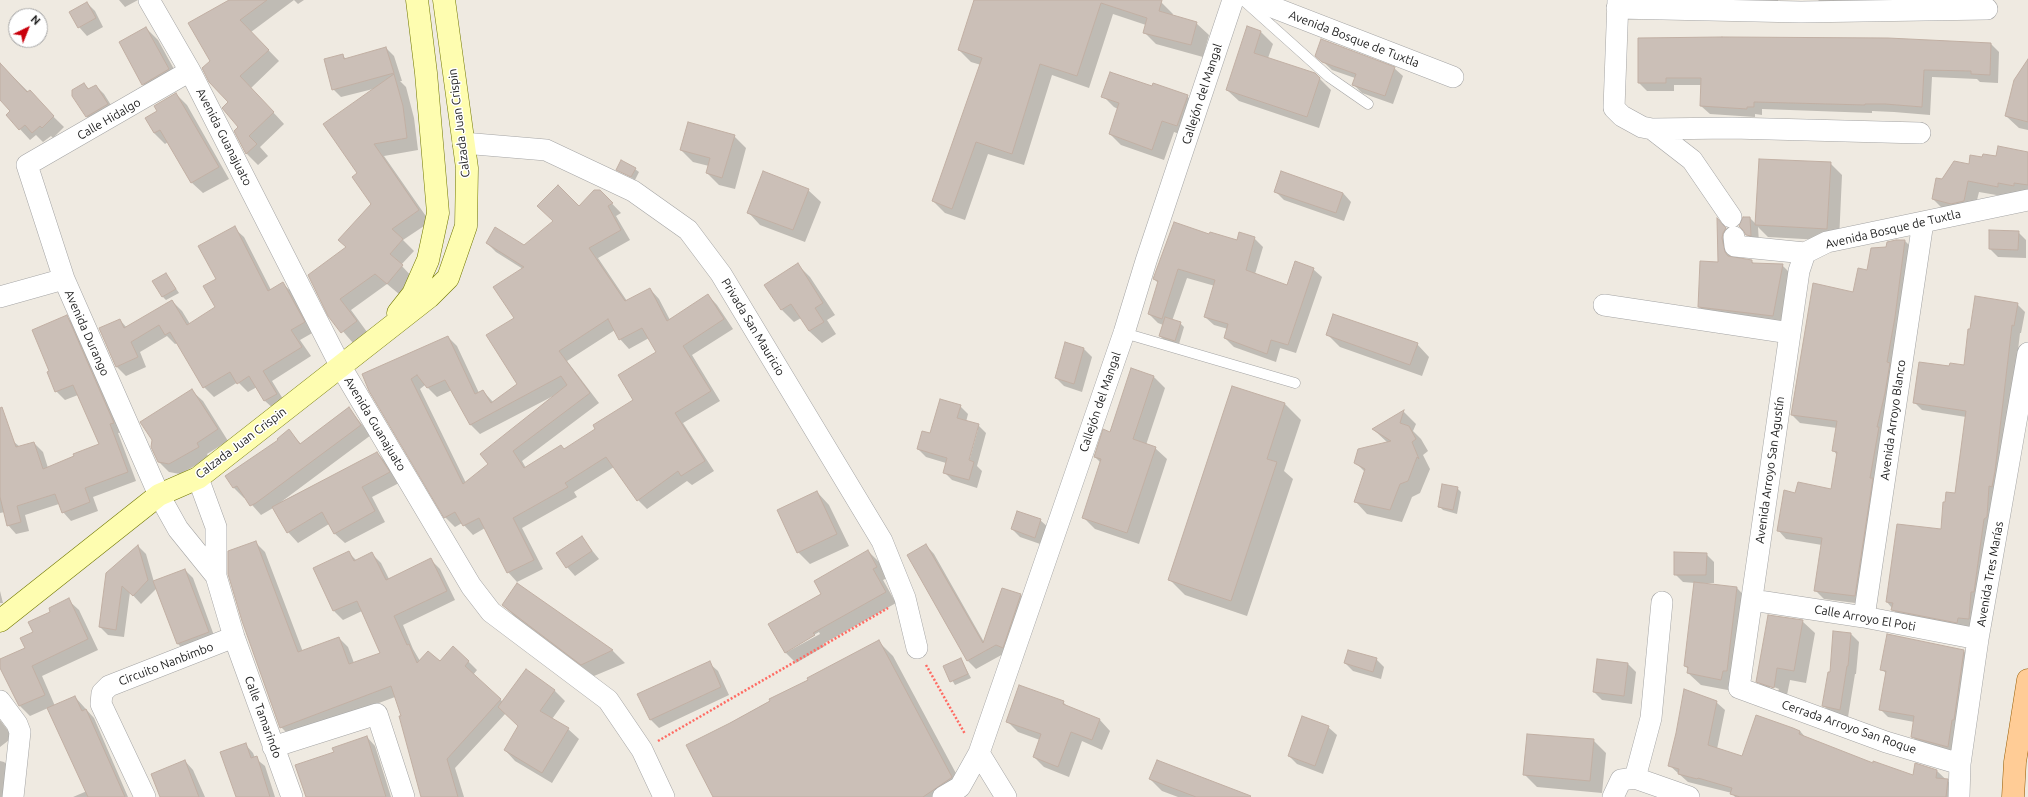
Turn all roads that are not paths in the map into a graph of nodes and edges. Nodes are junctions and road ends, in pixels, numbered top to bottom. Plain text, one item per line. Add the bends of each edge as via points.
1 (149, 0) edge
2 (417, 0) edge
3 (444, 0) edge
4 (1233, 0) edge
5 (1243, 0) edge
6 (1254, 0) edge
7 (1618, 4) edge
8 (1801, 6) edge
9 (1987, 9) dead end
10 (190, 71) junction
11 (1453, 78) dead end
12 (1368, 104) dead end
13 (1652, 129) junction
14 (1920, 133) dead end
15 (463, 142) junction
16 (27, 165) joint
17 (2028, 200) edge
18 (1923, 222) junction
19 (1805, 253) junction
20 (64, 280) junction
21 (0, 297) edge
22 (1604, 305) dead end
23 (383, 332) junction
24 (1790, 332) junction
25 (1124, 333) junction
26 (2028, 353) edge
27 (341, 367) junction
28 (1295, 383) dead end
29 (198, 478) junction
30 (159, 495) junction
31 (216, 576) junction
32 (1752, 600) junction
33 (1662, 602) dead end
34 (1864, 617) junction
35 (0, 621) edge
36 (234, 637) junction
37 (1978, 639) junction
38 (917, 648) road end
39 (2028, 680) edge
40 (1739, 688) joint
41 (0, 701) edge
42 (273, 747) junction
43 (979, 754) junction
44 (1960, 764) junction
45 (1635, 778) junction
46 (13, 797) edge
47 (145, 797) edge
48 (292, 797) edge
49 (404, 797) edge
50 (664, 797) edge
51 (943, 797) edge
52 (1006, 797) edge
53 (1613, 797) edge
54 (1689, 797) edge
55 (1959, 797) edge
56 (2014, 797) edge

1 - 10 street, Avenida Guanajuato
2 - 23 main road, Calzada Juan Crispin via 438,213 428,260 412,294
3 - 15 main road, Calzada Juan Crispin
4 - 25 street, Callejón del Mangal
5 - 12 lane via 1329,77
6 - 11 street, Avenida Bosque de Tuxtla
7 - 8 street
7 - 13 street via 1614,108 1632,121
8 - 9 street
10 - 16 street, Calle Hidalgo
10 - 27 street, Avenida Guanajuato
13 - 14 street via 1732,128
13 - 19 street via 1692,160 1733,233
15 - 23 main road, Calzada Juan Crispin via 467,168 466,226 448,278 429,297
15 - 38 street, Privada San Mauricio via 546,150 633,191 688,230 721,274 882,541 905,598
16 - 20 street, Avenida Durango
17 - 18 street, Avenida Bosque de Tuxtla
18 - 19 street, Avenida Bosque de Tuxtla via 1828,242
18 - 34 street, Avenida Arroyo Blanco
19 - 24 street, Avenida Arroyo San Agustín via 1799,271
20 - 21 street
20 - 30 street, Avenida Durango
22 - 24 street
23 - 27 main road, Calzada Juan Crispin
24 - 32 street, Avenida Arroyo San Agustín
25 - 28 lane
25 - 43 street, Callejón del Mangal
26 - 37 street, Avenida Tres Marías
27 - 29 main road, Calzada Juan Crispin
27 - 50 street, Avenida Guanajuato via 471,586 491,612 608,700 642,750
29 - 30 main road, Calzada Juan Crispin
29 - 31 street via 216,527
30 - 31 street via 178,529
30 - 35 main road, Calzada Juan Crispin
31 - 36 street
32 - 34 street, Calle Arroyo El Poti
32 - 40 street, Avenida Arroyo San Agustín
33 - 45 street via 1651,718
34 - 37 street, Calle Arroyo El Poti
36 - 42 street, Calle Tamarindo
36 - 47 street, Circuito Nanbimbo via 109,686 102,694 101,704
37 - 44 street, Avenida Tres Marías
39 - 56 main road via 2015,762
40 - 44 street, Cerrada Arroyo San Roque via 1886,742
41 - 46 street via 20,732
42 - 48 street, Calle Tamarindo
42 - 49 street via 377,714
43 - 51 street, Callejón del Mangal via 960,787
43 - 52 street
44 - 55 street, Avenida Tres Marías
45 - 53 street via 1621,780
45 - 54 street

